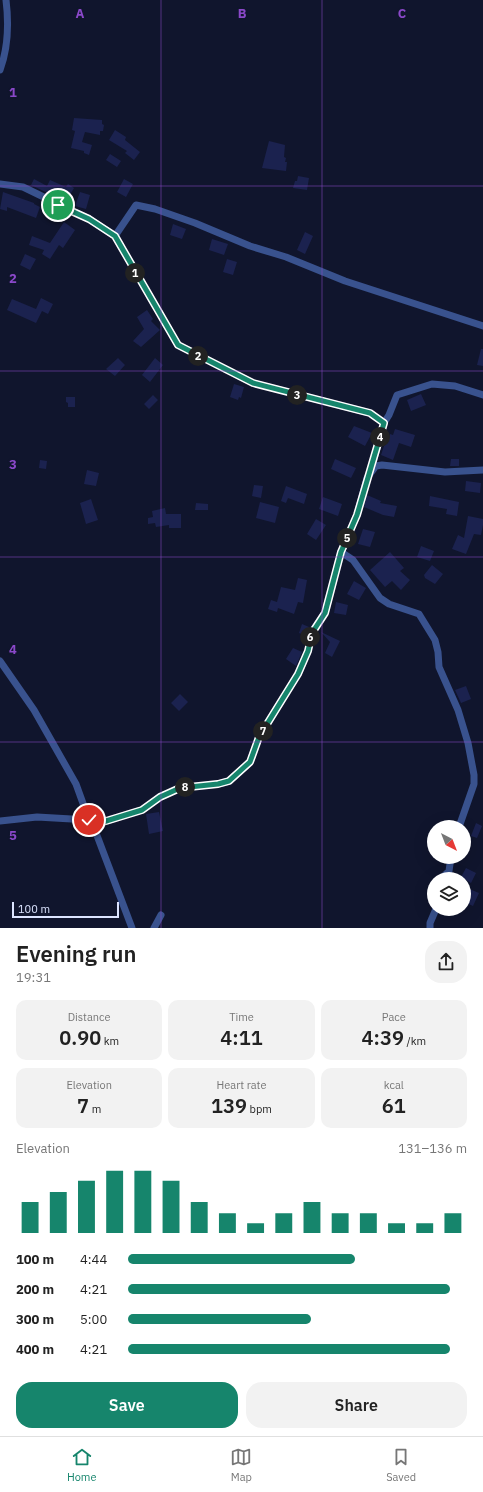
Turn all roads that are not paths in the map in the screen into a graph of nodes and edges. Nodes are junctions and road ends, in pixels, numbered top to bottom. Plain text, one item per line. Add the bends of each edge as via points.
1 (6, 0) edge
2 (0, 70) edge
3 (0, 184) edge
4 (115, 236) junction
5 (483, 326) edge
6 (483, 395) edge
7 (384, 423) junction
8 (371, 470) junction
9 (483, 470) edge
10 (341, 552) junction
11 (0, 661) edge
12 (461, 820) edge
13 (0, 821) edge
14 (91, 823) junction
15 (161, 915) dead end
16 (433, 916) edge
17 (132, 928) edge
18 (154, 928) edge
19 (430, 928) edge

1 - 2 street via 7,39
3 - 4 street via 23,187 89,219
4 - 5 street via 136,205 155,209 345,280
4 - 7 street via 178,345 253,383 370,413
6 - 7 street via 455,386 432,384 397,395
7 - 8 street
8 - 9 street via 382,465 445,472
8 - 10 street via 357,515
10 - 12 street via 353,560 380,598 389,604 419,614 435,640 439,668 458,710 468,742 474,775 474,784
10 - 14 street via 329,604 312,633 304,662 259,737 253,755 244,769 229,781 180,788 160,797 142,810
11 - 14 street via 34,710 76,784
13 - 14 street via 37,817
14 - 17 street
15 - 18 street
16 - 19 street

